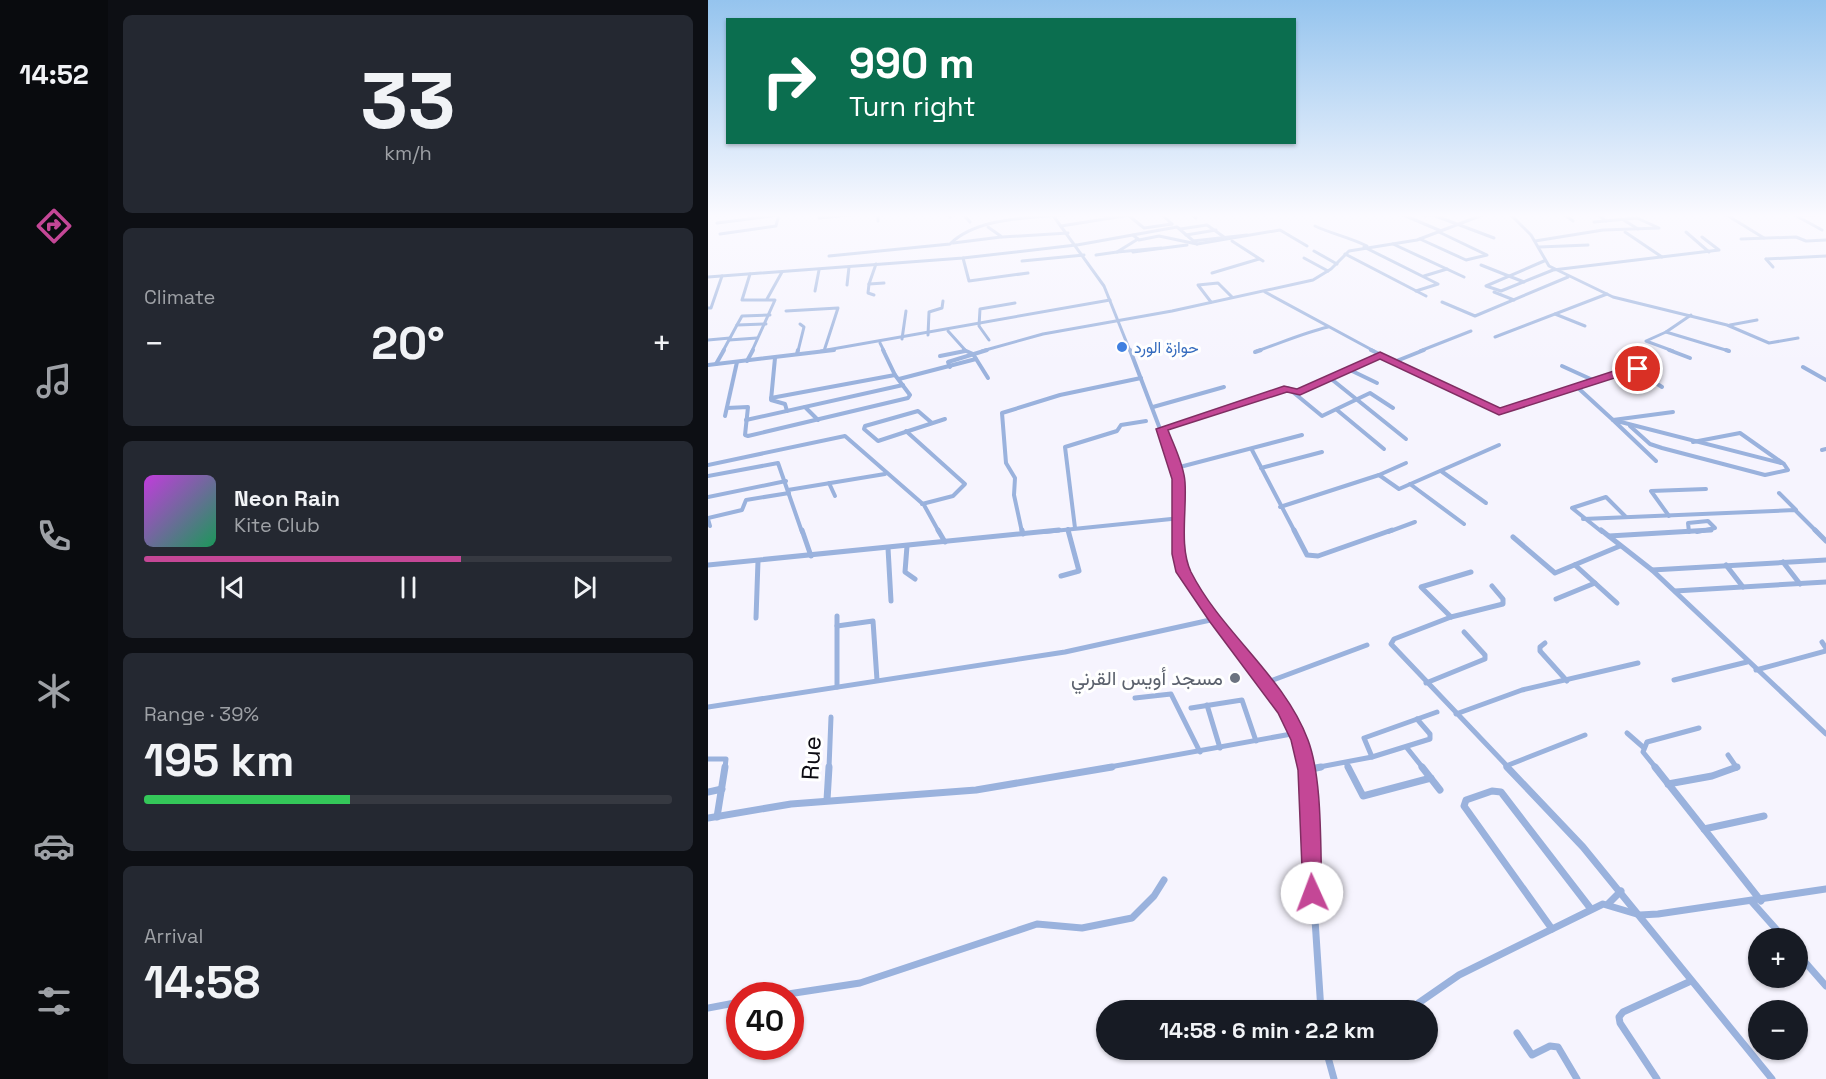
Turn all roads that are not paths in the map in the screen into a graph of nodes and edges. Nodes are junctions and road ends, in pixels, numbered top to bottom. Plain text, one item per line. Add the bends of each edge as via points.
1 (873, 264) edge
2 (876, 264) edge
3 (910, 264) edge
4 (966, 264) edge
5 (1089, 264) edge
6 (1245, 264) edge
7 (1315, 264) edge
8 (1337, 264) edge
9 (1365, 264) edge
10 (1400, 264) edge
11 (1437, 264) edge
12 (1536, 264) edge
13 (1548, 264) edge
14 (1601, 264) edge
15 (1770, 264) edge
16 (1481, 265) dead end
17 (849, 267) junction
18 (1773, 267) dead end
19 (909, 268) dead end
20 (1447, 269) junction
21 (819, 270) junction
22 (1555, 270) junction
23 (782, 272) junction
24 (1328, 272) junction
25 (1028, 273) dead end
26 (1212, 273) dead end
27 (750, 274) junction
28 (722, 276) junction
29 (1423, 276) junction
30 (1508, 276) junction
31 (1568, 276) junction
32 (708, 277) edge
33 (1464, 277) dead end
34 (1524, 282) junction
35 (884, 283) dead end
36 (869, 284) junction
37 (846, 285) dead end
38 (1482, 288) dead end
39 (815, 291) dead end
40 (1416, 291) junction
41 (1265, 292) junction
42 (1607, 294) junction
43 (874, 295) dead end
44 (1425, 296) dead end
45 (1232, 297) junction
46 (767, 299) junction
47 (1110, 300) junction
48 (1514, 300) junction
49 (943, 301) dead end
50 (1211, 302) junction
51 (1442, 302) dead end
52 (1015, 303) dead end
53 (708, 308) edge
54 (999, 308) dead end
55 (906, 311) dead end
56 (786, 312) dead end
57 (1555, 314) junction
58 (770, 315) junction
59 (1691, 315) junction
60 (1022, 316) junction
61 (1118, 319) junction
62 (1757, 320) dead end
63 (766, 324) junction
64 (800, 324) dead end
65 (737, 325) junction
66 (1727, 325) junction
67 (979, 326) junction
68 (1585, 326) dead end
69 (1328, 327) junction
70 (948, 331) junction
71 (1471, 331) dead end
72 (1666, 332) junction
73 (928, 335) junction
74 (1495, 337) dead end
75 (757, 338) junction
76 (1798, 338) dead end
77 (729, 339) junction
78 (902, 339) junction
79 (708, 340) edge
80 (989, 340) dead end
81 (880, 343) junction
82 (965, 351) junction
83 (1729, 351) dead end
84 (824, 352) junction
85 (1255, 352) dead end
86 (797, 354) junction
87 (973, 354) junction
88 (1380, 355) junction
89 (940, 356) dead end
90 (775, 358) junction
91 (1690, 358) dead end
92 (976, 359) junction
93 (747, 361) junction
94 (737, 362) junction
95 (1394, 362) junction
96 (716, 364) junction
97 (708, 365) edge
98 (950, 366) junction
99 (1562, 366) dead end
100 (1803, 367) dead end
101 (1348, 369) junction
102 (895, 375) junction
103 (988, 378) dead end
104 (1141, 378) junction
105 (1330, 378) junction
106 (900, 379) junction
107 (1826, 380) edge
108 (1595, 381) junction
109 (1377, 383) dead end
110 (903, 385) junction
111 (1224, 387) dead end
112 (1577, 387) junction
113 (1662, 387) dead end
114 (1296, 393) junction
115 (771, 398) junction
116 (1358, 400) junction
117 (805, 407) junction
118 (1153, 407) junction
119 (727, 408) junction
120 (1393, 408) dead end
121 (1337, 410) junction
122 (787, 411) junction
123 (1673, 412) dead end
124 (725, 416) dead end
125 (945, 419) dead end
126 (746, 420) junction
127 (818, 420) junction
128 (1613, 420) junction
129 (1146, 421) dead end
130 (933, 423) junction
131 (1630, 426) junction
132 (1162, 429) junction
133 (906, 431) junction
134 (1302, 435) dead end
135 (1407, 439) dead end
136 (1693, 442) junction
137 (1499, 445) dead end
138 (1384, 449) dead end
139 (1252, 450) junction
140 (1322, 452) dead end
141 (1656, 461) dead end
142 (1406, 463) dead end
143 (1784, 464) junction
144 (708, 465) edge
145 (1176, 468) junction
146 (1261, 468) junction
147 (1441, 471) junction
148 (885, 474) junction
149 (1379, 475) junction
150 (708, 476) edge
151 (786, 481) junction
152 (829, 483) junction
153 (1410, 484) junction
154 (1706, 489) dead end
155 (788, 491) junction
156 (1779, 493) dead end
157 (836, 496) dead end
158 (708, 497) edge
159 (1486, 502) dead end
160 (922, 504) junction
161 (1280, 507) junction
162 (1796, 511) junction
163 (1669, 516) junction
164 (1626, 517) junction
165 (708, 518) edge
166 (1181, 518) junction
167 (1583, 519) junction
168 (1414, 522) dead end
169 (1464, 524) dead end
170 (710, 526) dead end
171 (1075, 528) junction
172 (1068, 529) junction
173 (1689, 532) junction
174 (1023, 534) junction
175 (1608, 536) junction
176 (1514, 537) dead end
177 (1826, 541) edge
178 (945, 542) junction
179 (907, 546) junction
180 (1620, 546) junction
181 (888, 548) junction
182 (811, 556) junction
183 (1826, 560) edge
184 (758, 561) junction
185 (1783, 562) junction
186 (708, 565) edge
187 (1575, 565) junction
188 (1726, 565) junction
189 (1652, 570) junction
190 (1471, 572) dead end
191 (1060, 576) dead end
192 (915, 579) dead end
193 (1826, 582) edge
194 (1595, 583) junction
195 (1800, 584) junction
196 (1492, 586) dead end
197 (1743, 587) junction
198 (1675, 591) junction
199 (1556, 598) dead end
200 (891, 601) dead end
201 (1617, 603) dead end
202 (837, 616) dead end
203 (1451, 617) junction
204 (756, 618) dead end
205 (1215, 619) junction
206 (837, 626) junction
207 (1464, 632) dead end
208 (1545, 643) dead end
209 (1367, 645) dead end
210 (1825, 647) edge
211 (1747, 662) junction
212 (1638, 663) dead end
213 (1756, 670) junction
214 (877, 680) junction
215 (1674, 680) dead end
216 (1567, 681) junction
217 (1265, 682) junction
218 (1426, 683) junction
219 (837, 687) junction
220 (1135, 699) dead end
221 (1208, 705) junction
222 (708, 707) edge
223 (1191, 708) dead end
224 (1437, 712) dead end
225 (1456, 714) junction
226 (831, 717) dead end
227 (1418, 719) junction
228 (1699, 728) dead end
229 (1297, 733) junction
230 (1627, 733) dead end
231 (1826, 734) edge
232 (1585, 735) dead end
233 (1256, 741) junction
234 (1643, 747) junction
235 (1220, 748) junction
236 (1407, 748) junction
237 (1200, 752) junction
238 (1728, 754) dead end
239 (1372, 757) junction
240 (708, 759) edge
241 (1346, 763) junction
242 (1506, 766) junction
243 (1306, 770) junction
244 (1431, 778) junction
245 (1668, 784) junction
246 (722, 789) junction
247 (1440, 790) dead end
248 (708, 792) edge
249 (827, 800) junction
250 (1764, 816) dead end
251 (717, 817) junction
252 (708, 818) edge
253 (1704, 829) junction
254 (1164, 879) dead end
255 (1826, 889) edge
256 (1621, 891) junction
257 (1761, 901) junction
258 (1752, 902) junction
259 (1608, 904) junction
260 (1591, 909) junction
261 (1640, 915) junction
262 (1775, 928) edge
263 (1552, 929) junction
264 (1808, 966) edge
265 (1691, 981) junction
266 (1826, 986) edge
267 (804, 992) edge
268 (1320, 1000) edge
269 (1423, 1000) edge
270 (726, 1005) edge
271 (708, 1008) edge
272 (1517, 1033) dead end
273 (1329, 1060) edge
274 (1334, 1079) edge
275 (1577, 1079) edge
276 (1657, 1079) edge
277 (1772, 1079) edge

1 - 17 street
2 - 36 street
3 - 19 street
4 - 25 street via 969,281
5 - 47 street
6 - 26 street
7 - 24 street
8 - 24 street
9 - 40 street
10 - 29 street
11 - 20 street
12 - 30 street
13 - 22 street
14 - 22 street
15 - 18 street
16 - 30 street
17 - 21 street
17 - 37 street
20 - 29 street
20 - 33 street
21 - 23 street
21 - 39 street
22 - 31 street
22 - 34 street
23 - 27 street
23 - 46 street
24 - 41 street via 1313,280
27 - 28 street
27 - 46 street via 742,300
28 - 32 street
28 - 53 street
29 - 40 street via 1438,284
30 - 34 street
30 - 34 street via 1486,286 1500,291
31 - 42 street
31 - 48 street
35 - 36 street
36 - 43 street via 868,294
38 - 48 street
40 - 44 street
41 - 45 street
41 - 69 street
42 - 57 street
42 - 59 street
45 - 50 street
45 - 50 street via 1218,283 1198,285
46 - 58 street via 775,300
47 - 60 street
47 - 61 street
48 - 51 street via 1475,316
49 - 73 street via 942,308 929,312
50 - 61 street
52 - 67 street via 980,309
54 - 60 street via 1014,306
55 - 78 street
56 - 84 street via 838,308
57 - 68 street
57 - 74 street
58 - 63 street
58 - 65 street via 742,316
59 - 66 street
59 - 72 street
60 - 67 street
61 - 87 street via 1043,334
61 - 104 street
62 - 66 street
63 - 65 street
63 - 75 street
64 - 86 street via 804,327
65 - 77 street
66 - 76 street via 1770,343
67 - 70 street
67 - 80 street
69 - 85 street via 1295,335
69 - 88 street
70 - 73 street
70 - 82 street
71 - 95 street
72 - 83 street
72 - 91 street via 1647,342
73 - 78 street
75 - 77 street
75 - 93 street
77 - 79 street
77 - 96 street
78 - 81 street
81 - 84 street
81 - 102 street
82 - 87 street
82 - 89 street
84 - 86 street
86 - 90 street
87 - 92 street
87 - 98 street via 951,360
88 - 95 street
88 - 101 street
90 - 93 street
90 - 115 street
92 - 98 street
92 - 103 street
93 - 94 street
94 - 96 street
94 - 119 street
95 - 112 street via 1497,411
96 - 97 street
98 - 106 street
99 - 108 street
100 - 107 street
101 - 105 street
101 - 109 street
102 - 106 street
102 - 115 street
104 - 118 street
104 - 174 street via 1060,395 1002,413 1006,463 1015,478 1014,495
105 - 114 street
105 - 116 street
106 - 110 street
108 - 112 street
108 - 113 street via 1636,369
110 - 117 street
110 - 127 street via 908,398
111 - 118 street
112 - 128 street
114 - 121 street via 1321,416
114 - 132 street via 1288,388
115 - 122 street via 786,405
116 - 120 street via 1373,394
116 - 121 street
116 - 135 street
117 - 122 street
117 - 127 street
118 - 132 street
119 - 124 street
119 - 126 street via 748,406
121 - 138 street
122 - 126 street
123 - 128 street
125 - 130 street
126 - 127 street via 748,436
128 - 131 street
128 - 141 street
129 - 171 street via 1123,425 1117,431 1065,447
130 - 133 street
130 - 133 street via 918,411 864,429 875,441
131 - 136 street
131 - 143 street via 1655,447 1761,474 1786,471
132 - 145 street
133 - 160 street via 965,484 957,494
134 - 139 street
136 - 143 street
136 - 143 street via 1740,433
137 - 147 street
139 - 145 street
139 - 146 street
140 - 146 street
142 - 149 street
144 - 148 street via 843,436
145 - 166 street
146 - 161 street
147 - 153 street
147 - 159 street
148 - 152 street
148 - 160 street
149 - 153 street via 1397,489
149 - 161 street
150 - 151 street via 775,463
151 - 155 street
151 - 158 street
152 - 155 street
152 - 157 street
153 - 169 street
154 - 163 street via 1651,491
155 - 165 street via 746,500 742,510
155 - 182 street
156 - 162 street
160 - 178 street
161 - 168 street via 1304,553 1313,557
162 - 163 street
162 - 177 street
163 - 164 street
164 - 167 street
164 - 167 street via 1605,497 1572,507
165 - 170 street
166 - 171 street
166 - 205 street via 1179,546 1184,572
167 - 175 street
171 - 172 street
172 - 174 street
172 - 191 street via 1079,572
173 - 173 street via 1712,531 1715,528 1708,521 1688,523
173 - 175 street
174 - 178 street
175 - 180 street
176 - 187 street via 1552,572
178 - 179 street
179 - 181 street
179 - 192 street via 905,572
180 - 187 street
180 - 189 street
181 - 182 street
181 - 200 street
182 - 184 street
183 - 185 street
184 - 186 street
184 - 204 street
185 - 188 street
185 - 195 street
187 - 194 street
188 - 189 street
188 - 197 street
189 - 198 street
190 - 203 street via 1422,587
193 - 195 street
194 - 199 street
194 - 201 street
195 - 197 street
196 - 203 street via 1503,604
197 - 198 street
198 - 211 street
202 - 206 street
203 - 218 street via 1391,642
205 - 214 street via 1065,652
205 - 217 street
206 - 214 street via 873,621
206 - 219 street
207 - 218 street via 1485,659
208 - 216 street via 1540,651
209 - 217 street
210 - 213 street
211 - 213 street
211 - 215 street
212 - 216 street
213 - 231 street
214 - 219 street
216 - 225 street via 1512,693
217 - 229 street
218 - 225 street
219 - 222 street
220 - 237 street via 1171,694
221 - 223 street
221 - 233 street via 1242,700
221 - 235 street
224 - 227 street
225 - 242 street
226 - 249 street, Rue
227 - 236 street via 1431,737
227 - 239 street via 1364,738
228 - 234 street via 1653,740
229 - 233 street
229 - 243 street
230 - 234 street
232 - 242 street
233 - 235 street
234 - 245 street via 1644,754
235 - 237 street
236 - 239 street
236 - 244 street
237 - 249 street via 986,788
238 - 245 street via 1738,768
239 - 241 street
240 - 246 street via 726,759
241 - 243 street
241 - 244 street via 1363,796
242 - 256 street
243 - 268 street
244 - 247 street
245 - 253 street
246 - 248 street
246 - 251 street
249 - 251 street
250 - 253 street
251 - 252 street
253 - 257 street
254 - 267 street via 1156,897 1143,903 1132,918 1079,928 1048,922 1037,924 860,983
255 - 257 street
256 - 259 street
256 - 261 street
257 - 258 street
258 - 261 street
258 - 262 street
259 - 260 street
259 - 261 street
260 - 263 street
260 - 263 street via 1501,792 1496,790 1466,800 1464,806
261 - 265 street
263 - 269 street via 1458,975
264 - 266 street
265 - 276 street via 1619,1017
265 - 277 street
270 - 271 street
272 - 275 street via 1532,1055 1550,1046 1558,1047
273 - 274 street

